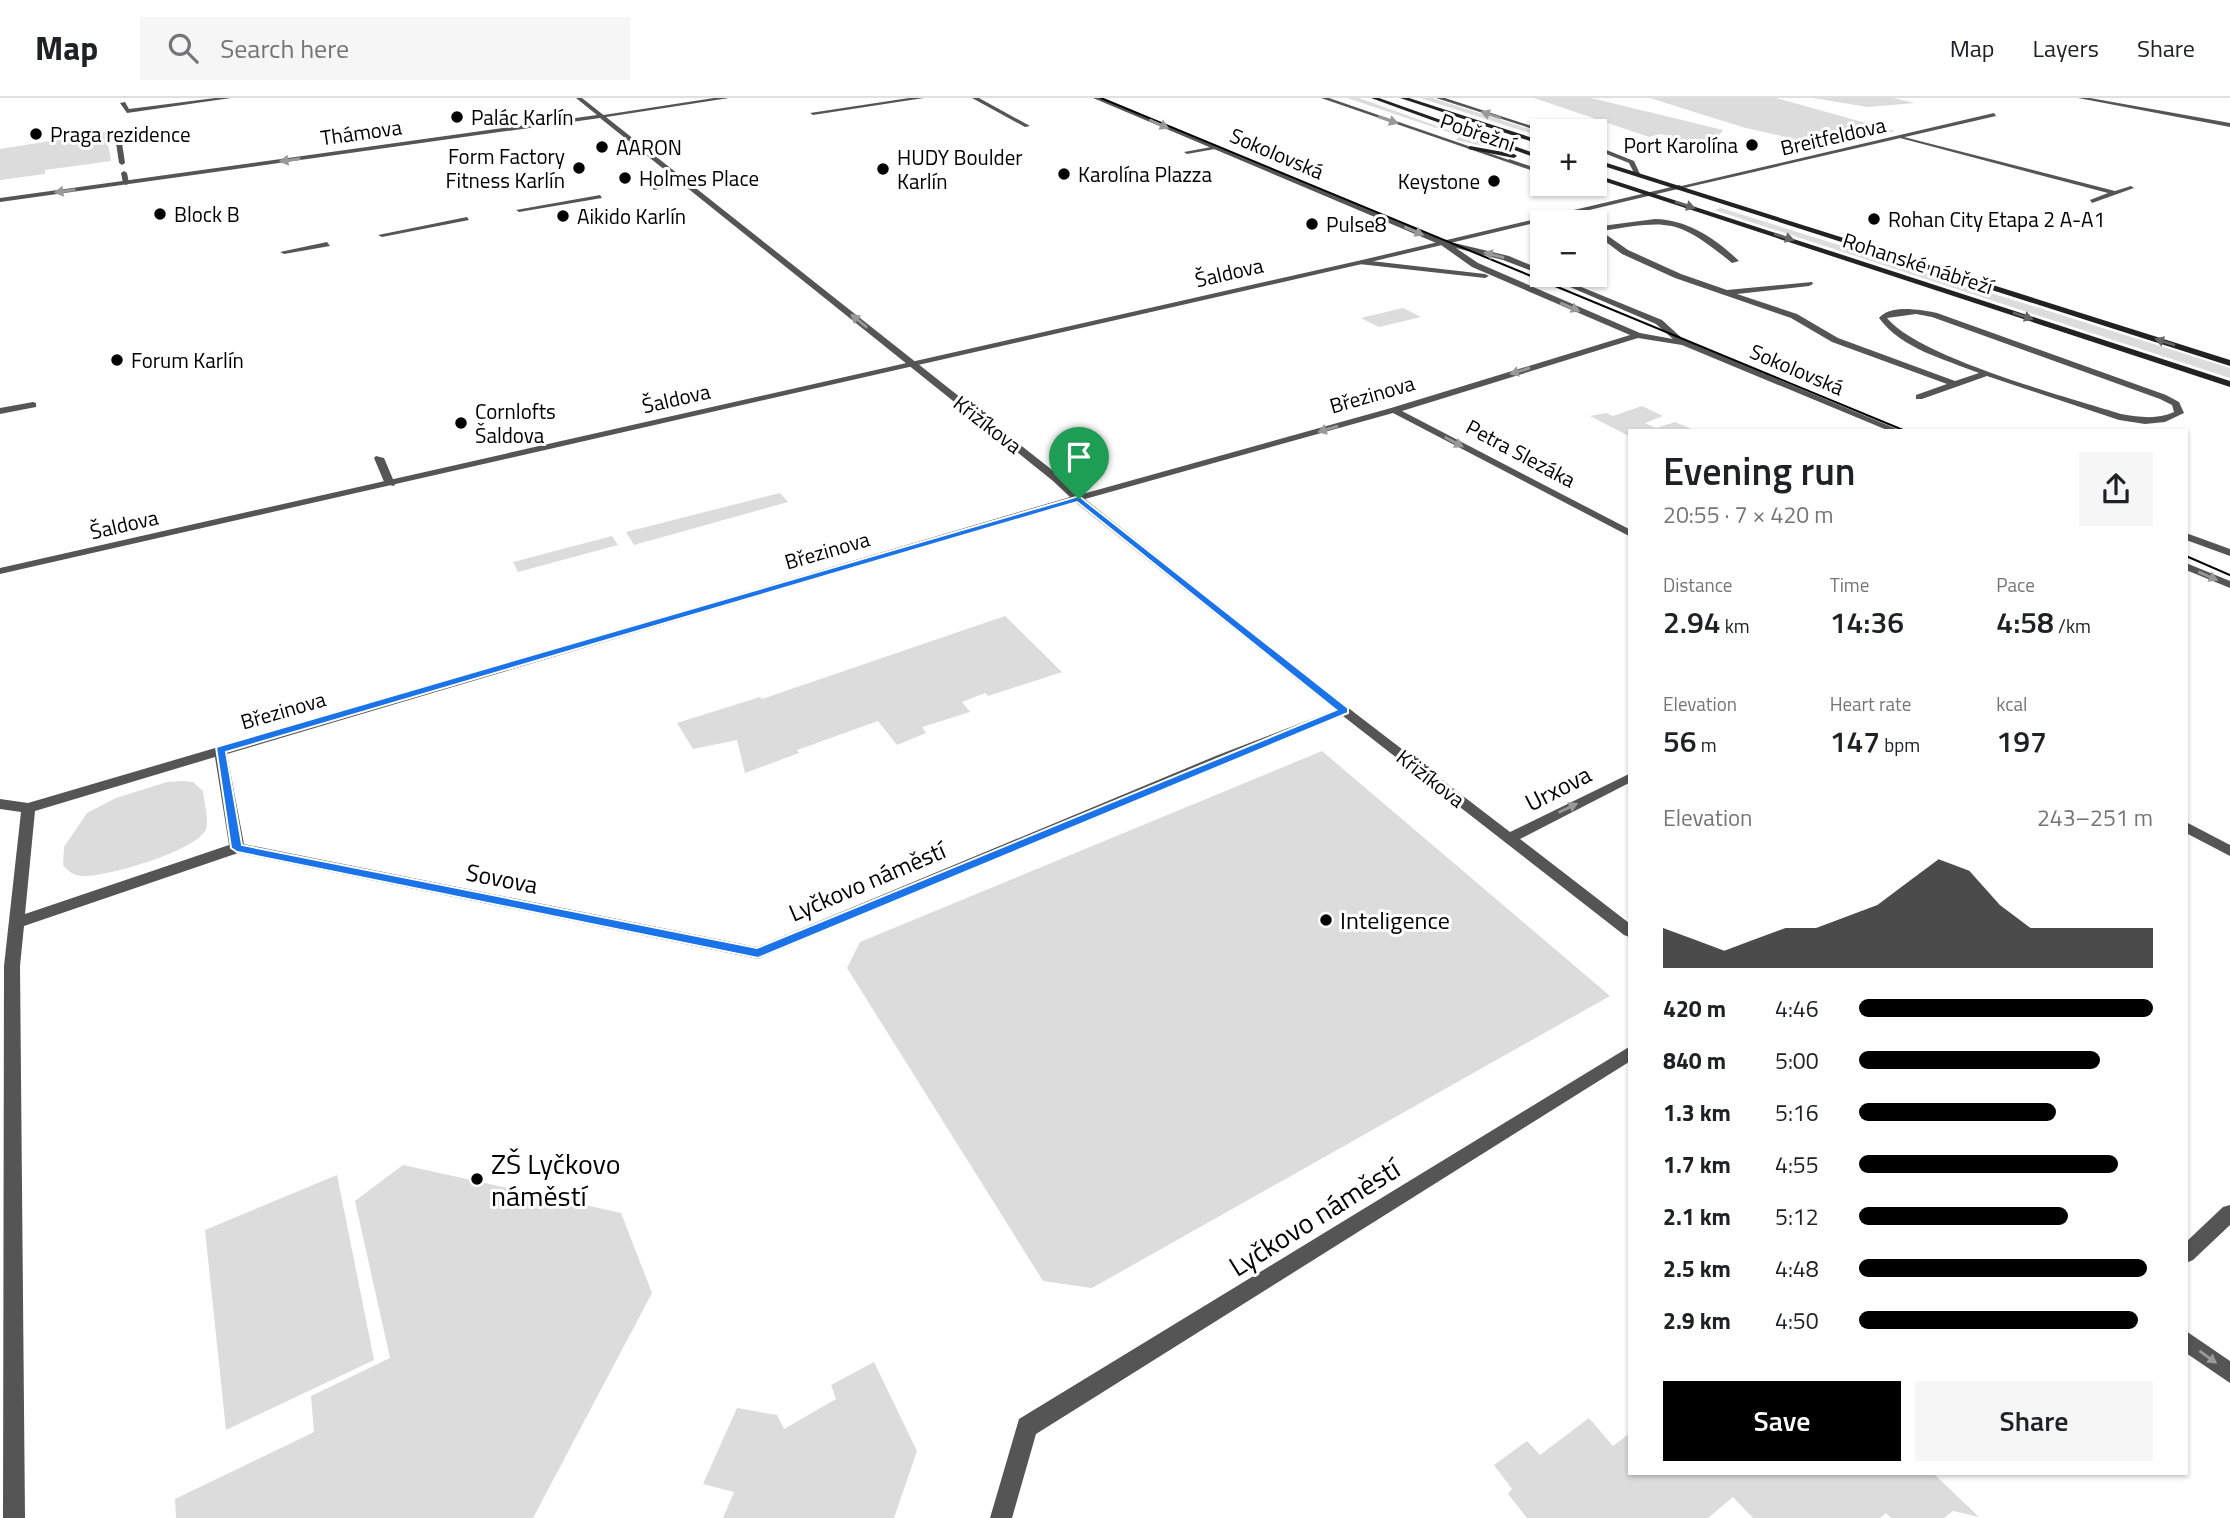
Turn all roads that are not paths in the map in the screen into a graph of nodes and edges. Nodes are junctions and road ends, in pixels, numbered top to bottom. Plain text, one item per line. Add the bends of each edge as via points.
1 (228, 98) edge
2 (579, 98) edge
3 (726, 98) edge
4 (921, 98) edge
5 (975, 98) edge
6 (1096, 98) edge
7 (1324, 98) edge
8 (1374, 98) edge
9 (1403, 98) edge
10 (1439, 98) edge
11 (2081, 98) edge
12 (123, 103) dead end
13 (813, 113) dead end
14 (600, 116) junction
15 (1994, 116) dead end
16 (1027, 125) dead end
17 (2230, 125) edge
18 (1530, 127) edge
19 (118, 136) dead end
20 (1902, 137) junction
21 (1530, 140) edge
22 (1214, 148) junction
23 (1470, 148) junction
24 (1187, 152) dead end
25 (1607, 152) edge
26 (1530, 154) edge
27 (1530, 156) edge
28 (122, 163) dead end
29 (1607, 165) edge
30 (1530, 168) edge
31 (124, 173) dead end
32 (1637, 174) junction
33 (1607, 180) edge
34 (126, 183) junction
35 (687, 183) junction
36 (1680, 187) junction
37 (654, 188) dead end
38 (2131, 188) dead end
39 (2114, 193) junction
40 (1652, 194) junction
41 (600, 197) dead end
42 (0, 200) edge
43 (2092, 201) dead end
44 (519, 210) dead end
45 (1585, 210) edge
46 (467, 219) dead end
47 (1530, 223) edge
48 (1607, 228) edge
49 (382, 235) dead end
50 (1607, 238) edge
51 (1444, 243) junction
52 (327, 244) dead end
53 (284, 251) dead end
54 (1735, 261) dead end
55 (1362, 262) junction
56 (1530, 268) edge
57 (1502, 278) junction
58 (1809, 284) dead end
59 (1575, 287) edge
60 (1726, 292) junction
61 (1638, 335) junction
62 (1684, 343) junction
63 (913, 363) junction
64 (2230, 363) edge
65 (1987, 373) junction
66 (1955, 384) junction
67 (2230, 384) edge
68 (1919, 397) dead end
69 (33, 405) dead end
70 (1394, 410) junction
71 (0, 411) edge
72 (1892, 429) edge
73 (379, 458) dead end
74 (390, 484) junction
75 (1079, 499) junction
76 (1628, 532) edge
77 (2188, 537) edge
78 (2230, 553) edge
79 (2188, 567) edge
80 (0, 571) edge
81 (2230, 585) edge
82 (1344, 711) junction
83 (220, 750) junction
84 (1628, 779) edge
85 (0, 804) edge
86 (28, 808) junction
87 (2188, 828) edge
88 (1508, 839) junction
89 (237, 848) junction
90 (2230, 851) edge
91 (18, 922) junction
92 (1628, 930) edge
93 (758, 953) joint
94 (1628, 1055) edge
95 (2230, 1213) edge
96 (2188, 1253) edge
97 (2188, 1342) edge
98 (2230, 1373) edge
99 (14, 1518) edge
100 (1001, 1518) edge

1 - 12 street via 127,111
2 - 14 street, Křižíkova
3 - 14 street, Thámova
4 - 13 street
5 - 16 street
6 -> 22 street, Sokolovská
7 -> 23 street, Pobřežní
8 - 26 main road
9 - 21 main road
18 -> 10 street
11 - 17 street
14 -> 34 street, Thámova
14 - 35 street, Křižíkova
15 - 20 street, Breitfeldova
19 - 28 street
20 - 36 street, Breitfeldova
20 - 39 street
22 - 24 street
22 -> 51 street, Sokolovská
23 - 27 main road
23 - 30 street, Pobřežní
25 - 32 street via 1632,162
29 - 32 main road, Rohanské nábřeží
31 - 34 street
32 - 36 main road, Rohanské nábřeží
33 - 40 main road, Rohanské nábřeží
34 -> 42 street, Thámova
35 - 37 street
63 -> 35 street, Křižíkova
36 - 40 street, Šaldova
64 -> 36 main road, Rohanské nábřeží
38 - 39 street
39 - 43 street
40 - 45 street, Šaldova
40 -> 67 main road, Rohanské nábřeží
41 - 44 street
46 - 49 street
47 - 51 street, Šaldova
48 - 54 street via 1649,222 1677,224 1693,230
50 - 60 street via 1637,258
51 - 55 street, Šaldova
56 -> 51 street, Sokolovská
51 - 57 street, Sokolovská
52 - 53 street
55 - 57 street, Šaldova
55 - 63 street, Šaldova
57 -> 61 street, Sokolovská
58 - 60 street
59 - 62 street, Sokolovská via 1659,323
60 - 66 street via 1805,320 1835,340
61 - 62 street, Sokolovská
61 -> 70 street, Březinova
62 - 72 street, Sokolovská
63 - 74 street, Šaldova
63 - 75 street, Křižíkova
65 - 65 street via 1924,347 1883,318 1901,312 1934,316 2163,397 2176,404 2179,413 2145,421 2119,417
65 - 66 street
66 - 68 street
69 - 71 street
70 -> 75 street, Březinova
70 -> 76 street, Petra Slezáka
73 - 74 street
74 - 80 street, Šaldova
75 - 82 street, Křižíkova
75 - 83 street, Březinova
77 - 78 street
79 -> 81 street
82 - 88 street, Křižíkova
82 - 93 street, Lyčkovo náměstí
83 - 86 street, Březinova
83 - 89 street
88 -> 84 street, Urxova
85 - 86 street
86 - 91 street
87 - 90 street
88 - 92 street, Křižíkova
89 - 91 street
89 - 93 street, Sovova
91 - 99 street via 12,966
94 - 100 street, Lyčkovo náměstí via 1027,1427
95 - 96 street
97 -> 98 street

